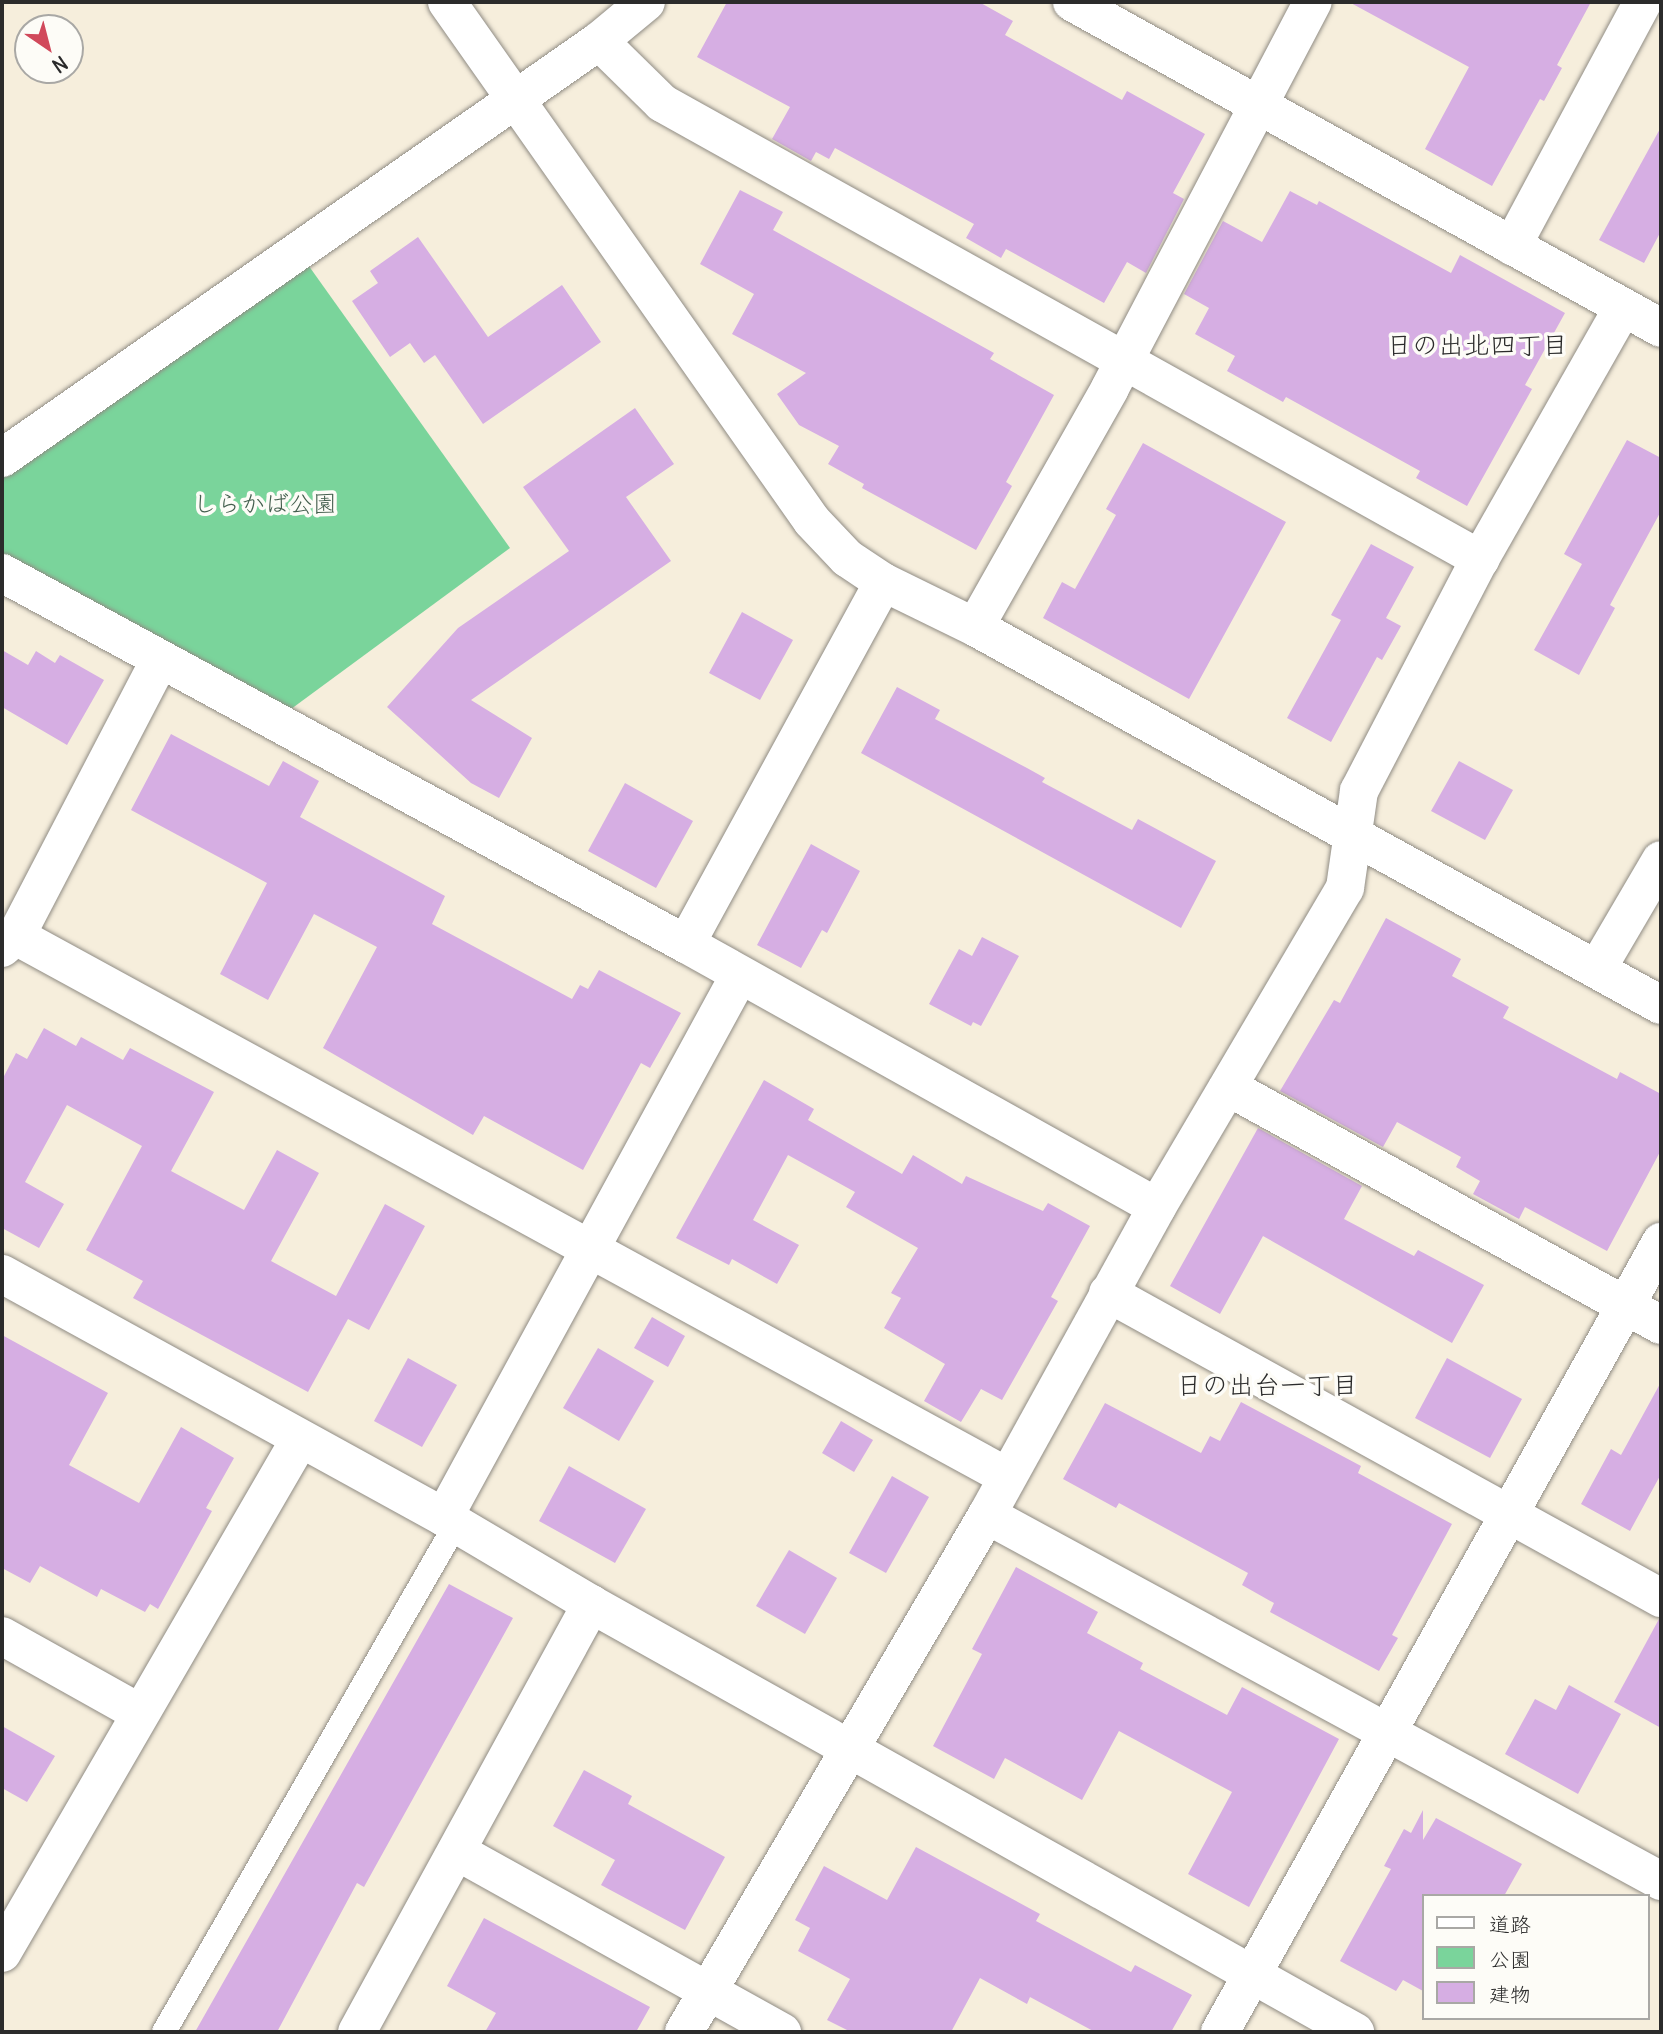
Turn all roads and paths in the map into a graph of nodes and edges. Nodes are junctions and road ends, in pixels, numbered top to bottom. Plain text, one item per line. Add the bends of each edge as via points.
1 (447, 2) edge
2 (646, 2) edge
3 (1072, 2) edge
4 (1312, 2) edge
5 (1643, 2) edge
6 (599, 41) junction
7 (514, 99) junction
8 (1257, 104) junction
9 (1512, 246) junction
10 (1622, 309) junction
11 (1661, 328) edge
12 (1123, 363) junction
13 (2, 458) edge
14 (1480, 559) junction
15 (2, 573) edge
16 (883, 582) junction
17 (975, 627) junction
18 (160, 659) junction
19 (1354, 835) junction
20 (1661, 860) edge
21 (9, 942) edge
22 (685, 944) junction
23 (1597, 969) junction
24 (739, 976) junction
25 (1661, 1005) edge
26 (1228, 1087) junction
27 (1157, 1207) junction
28 (1661, 1242) edge
29 (590, 1251) junction
30 (2, 1274) edge
31 (1108, 1293) junction
32 (1627, 1306) junction
33 (1661, 1325) edge
34 (300, 1439) junction
35 (1006, 1476) junction
36 (987, 1515) junction
37 (1511, 1515) junction
38 (450, 1520) junction
39 (1661, 1598) edge
40 (592, 1604) junction
41 (2, 1636) edge
42 (140, 1713) junction
43 (1386, 1729) junction
44 (852, 1748) junction
45 (458, 1852) junction
46 (1661, 1881) edge
47 (2, 1953) edge
48 (1251, 1974) junction
49 (708, 1992) junction
50 (164, 2032) edge
51 (357, 2032) edge
52 (684, 2032) edge
53 (782, 2032) edge
54 (1220, 2032) edge
55 (1356, 2032) edge

1 - 7 street
2 - 6 street
3 - 8 street
4 - 8 street
5 - 9 street
6 - 7 street
6 - 12 street via 663,103
7 - 13 street
7 - 16 street via 812,521 847,558
8 - 9 street
8 - 12 street
9 - 10 street
10 - 11 street
10 - 14 street
12 - 14 street
12 - 17 street
14 - 19 street via 1359,791
15 - 18 street
16 - 17 street
16 - 22 street
17 - 19 street
18 - 21 street
18 - 22 street
19 - 23 street
19 - 26 street via 1345,888
20 - 23 street
21 - 29 street
22 - 24 street
23 - 25 street
24 - 27 street
24 - 29 street
26 - 27 street
26 - 32 street
27 - 31 street
28 - 32 street
29 - 35 street
29 - 38 street
30 - 34 street
31 - 35 street
31 - 37 street
32 - 33 street
32 - 37 street
34 - 38 street
34 - 42 street
35 - 36 street
36 - 43 street
36 - 44 street
37 - 39 street
37 - 43 street
38 - 40 street
38 - 50 lane
40 - 44 street
40 - 45 street
41 - 42 street
42 - 47 street
43 - 46 street
43 - 48 street
44 - 48 street
44 - 49 street
45 - 49 street
45 - 51 street
48 - 54 street
48 - 55 street
49 - 52 street
49 - 53 street

